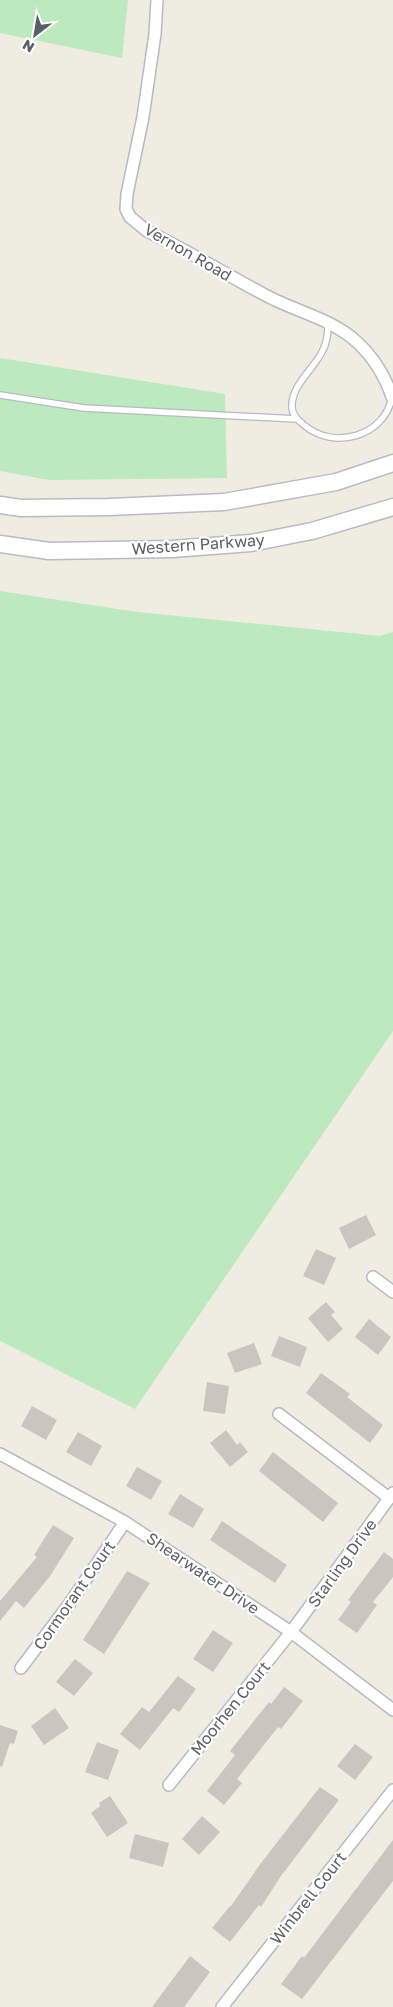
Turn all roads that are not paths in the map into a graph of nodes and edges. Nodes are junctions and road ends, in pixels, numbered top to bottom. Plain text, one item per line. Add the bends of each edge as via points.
1 (157, 0) edge
2 (328, 324) junction
3 (0, 395) edge
4 (392, 397) edge
5 (296, 419) junction
6 (393, 463) edge
7 (0, 505) edge
8 (393, 507) edge
9 (0, 544) edge
10 (373, 1277) dead end
11 (393, 1292) edge
12 (279, 1414) dead end
13 (0, 1454) edge
14 (391, 1496) edge
15 (126, 1522) junction
16 (291, 1632) junction
17 (21, 1668) dead end
18 (393, 1710) edge
19 (168, 1785) dead end
20 (393, 1790) edge
21 (222, 2007) edge

1 - 2 street, Vernon Road via 143,117 126,209 130,218 147,231 268,297
2 - 4 street, Vernon Road via 357,342 374,361
2 - 5 lane via 324,349 294,394 292,407
3 - 5 lane via 84,408
4 - 5 lane via 386,415 352,438 328,438
6 - 7 main road via 336,482 224,502 109,507 21,508
8 - 9 main road, Western Parkway via 251,543 172,549 49,551
10 - 11 street
12 - 14 street
13 - 15 street, Shearwater Drive
14 - 16 street, Starling Drive
15 - 16 street, Shearwater Drive
15 - 17 street, Cormorant Court
16 - 18 street, Shearwater Drive
16 - 19 street, Moorhen Court
20 - 21 street, Winbrell Court

